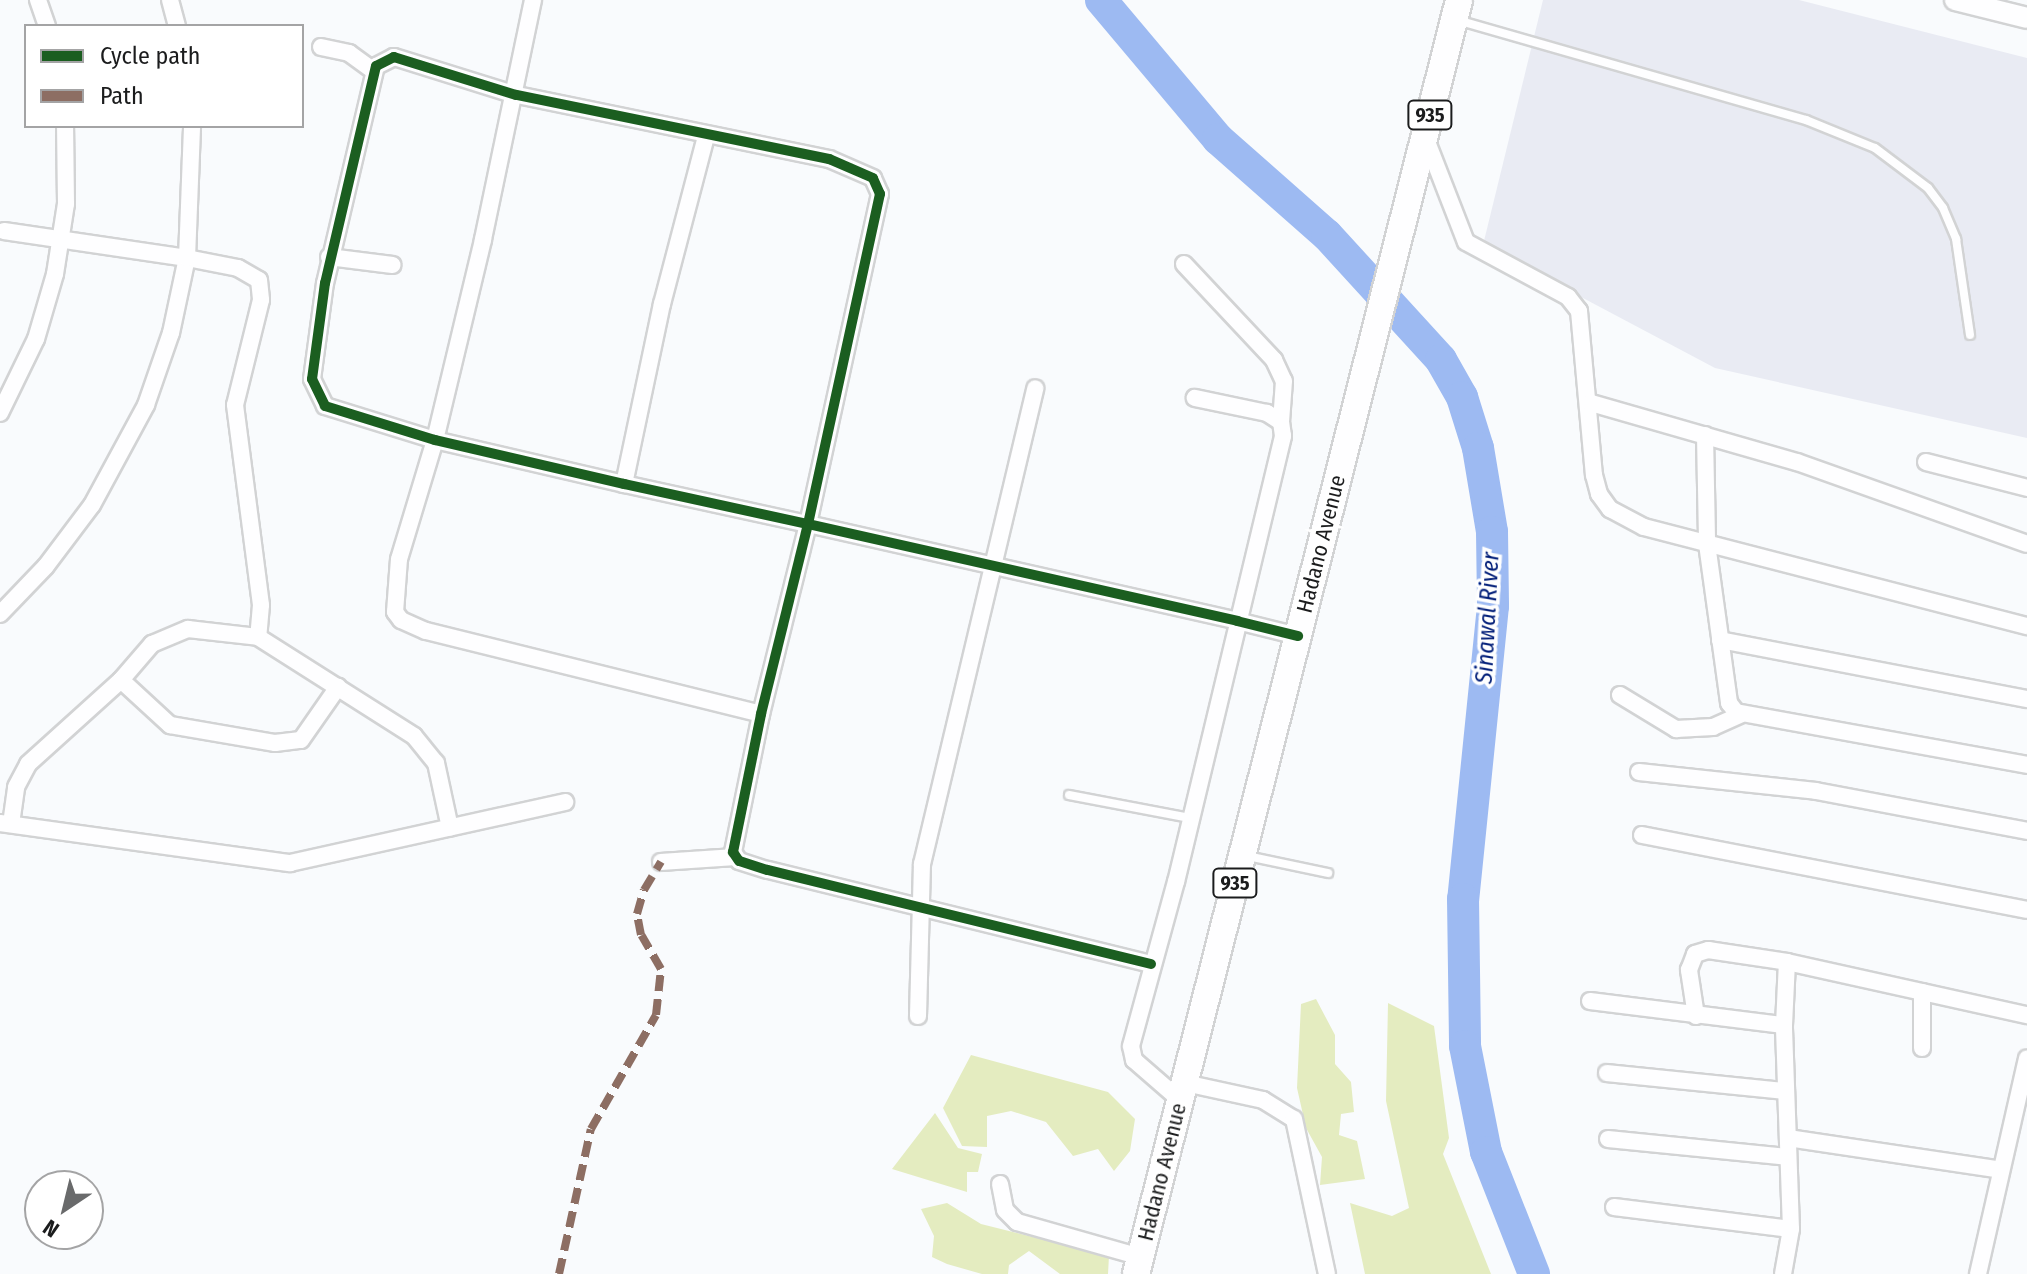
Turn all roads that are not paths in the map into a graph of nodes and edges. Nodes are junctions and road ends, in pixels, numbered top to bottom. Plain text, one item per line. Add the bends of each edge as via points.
1 (38, 0) edge
2 (170, 0) edge
3 (533, 0) edge
4 (1955, 0) edge
5 (1456, 10) edge
6 (2027, 18) edge
7 (46, 24) edge
8 (176, 24) edge
9 (321, 47) dead end
10 (374, 71) junction
11 (516, 95) junction
12 (65, 128) edge
13 (192, 128) edge
14 (1424, 135) junction
15 (706, 136) junction
16 (1, 229) edge
17 (62, 240) junction
18 (329, 257) junction
19 (187, 258) junction
20 (1184, 264) dead end
21 (392, 265) dead end
22 (1970, 335) dead end
23 (1035, 388) dead end
24 (1195, 398) dead end
25 (1591, 403) junction
26 (0, 413) edge
27 (1281, 422) junction
28 (1705, 435) junction
29 (435, 440) junction
30 (1926, 462) dead end
31 (624, 484) junction
32 (2027, 488) edge
33 (808, 524) junction
34 (1707, 544) junction
35 (2027, 544) edge
36 (990, 566) junction
37 (0, 614) edge
38 (1237, 621) junction
39 (2027, 626) edge
40 (1298, 636) junction
41 (258, 637) junction
42 (1720, 640) junction
43 (121, 680) junction
44 (338, 687) junction
45 (1620, 695) dead end
46 (2027, 699) edge
47 (761, 714) junction
48 (1740, 715) junction
49 (2027, 765) edge
50 (1639, 772) dead end
51 (1069, 795) dead end
52 (565, 802) dead end
53 (1190, 818) junction
54 (6, 823) edge
55 (450, 828) junction
56 (2027, 831) edge
57 (1642, 835) dead end
58 (1242, 855) junction
59 (735, 857) junction
60 (661, 862) dead end
61 (1328, 873) dead end
62 (919, 907) junction
63 (2027, 910) edge
64 (1787, 962) junction
65 (1151, 964) junction
66 (1922, 992) junction
67 (1590, 1001) dead end
68 (2027, 1015) edge
69 (918, 1016) dead end
70 (1696, 1016) junction
71 (1784, 1025) junction
72 (1922, 1048) dead end
73 (2027, 1058) edge
74 (1607, 1073) dead end
75 (1182, 1091) junction
76 (1785, 1091) junction
77 (1788, 1138) junction
78 (1608, 1139) dead end
79 (1787, 1157) junction
80 (2001, 1170) junction
81 (1000, 1184) dead end
82 (1614, 1207) dead end
83 (1791, 1229) junction
84 (1138, 1265) edge
85 (1327, 1274) edge
86 (1783, 1274) edge
87 (1978, 1274) edge

1 - 7 street
2 - 8 street
3 - 11 street
4 - 6 street
5 - 14 main road, Hadano Avenue / 935
5 - 22 lane via 1791,115 1875,148 1928,188 1943,208 1956,239
9 - 10 street via 349,53
10 - 11 street via 385,57 394,57
10 - 18 street
11 - 15 street
11 - 29 street
12 - 17 street
13 - 19 street
14 - 25 street via 1466,242 1568,297 1579,311
14 - 40 main road, Hadano Avenue / 935
15 - 31 street via 662,304
15 - 33 street via 829,159 860,170 878,184
16 - 17 street
17 - 19 street
17 - 26 street via 36,339
18 - 21 street
18 - 29 street via 312,379 318,399 358,420
19 - 37 street via 163,357 130,440 70,537
19 - 41 street via 248,272 262,290 235,405 261,605
20 - 27 street via 1274,360 1284,381
23 - 36 street
24 - 27 street via 1260,411
25 - 28 street
25 - 34 street via 1594,475 1610,509 1644,527
27 - 38 street via 1282,450
28 - 34 street
28 - 35 street
29 - 31 street
29 - 47 street via 395,583 395,612 401,620 426,631
30 - 32 street
31 - 33 street
33 - 36 street
33 - 47 street
34 - 39 street
34 - 42 street
36 - 38 street
36 - 62 street via 929,827
38 - 40 street
38 - 53 street
40 - 58 main road, Hadano Avenue / 935
41 - 43 street via 174,631 152,644
41 - 44 street
42 - 46 street
42 - 48 street via 1729,703
43 - 44 street via 170,725 275,743 301,740
43 - 54 street via 28,764
44 - 55 street via 424,745 441,778
45 - 48 street via 1676,729 1713,727
47 - 59 street via 732,845
48 - 49 street
50 - 56 street via 1816,791
51 - 53 lane
52 - 55 street
53 - 65 street
54 - 55 street via 273,864
57 - 63 street
58 - 61 lane
58 - 75 main road, Hadano Avenue / 935
59 - 60 street
59 - 62 street
62 - 65 street
62 - 69 street
64 - 66 street
64 - 70 street via 1700,951 1689,970
64 - 71 street
65 - 75 street via 1131,1055
66 - 68 street
66 - 72 street
67 - 70 street
70 - 71 street
71 - 76 street
73 - 80 street
74 - 76 street
75 - 84 main road, Hadano Avenue / 935
75 - 85 street via 1263,1100 1294,1119
76 - 77 street
77 - 79 street
77 - 80 street
78 - 79 street
79 - 83 street
80 - 87 street
81 - 84 street via 1005,1210 1017,1222
82 - 83 street
83 - 86 street

